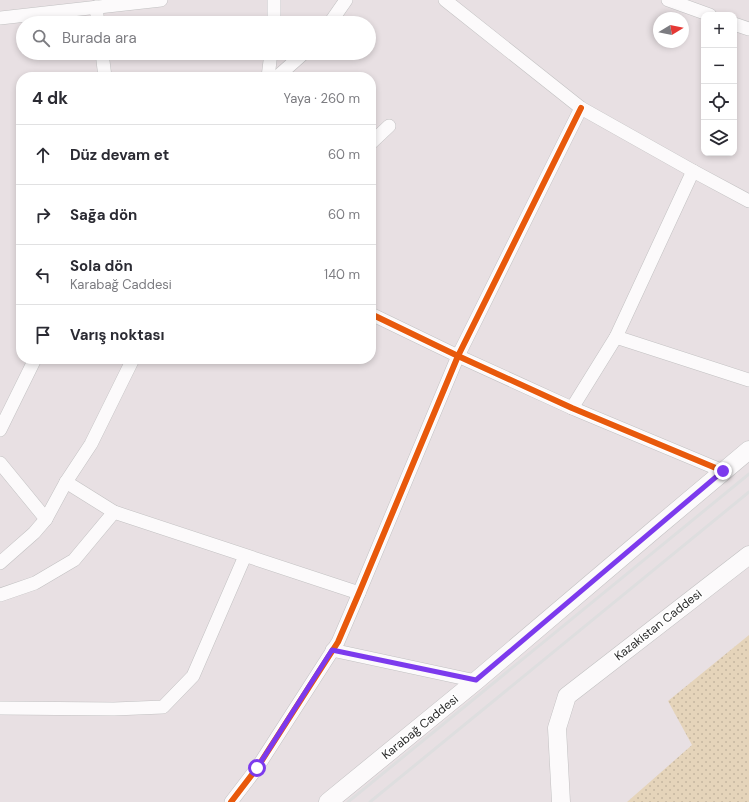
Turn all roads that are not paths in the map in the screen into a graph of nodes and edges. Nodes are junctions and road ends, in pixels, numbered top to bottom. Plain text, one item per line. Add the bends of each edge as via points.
1 (161, 0) edge
2 (274, 0) edge
3 (346, 0) edge
4 (445, 0) edge
5 (668, 0) edge
6 (125, 2) edge
7 (96, 7) junction
8 (702, 12) edge
9 (16, 16) edge
10 (17, 16) edge
11 (97, 16) edge
12 (274, 16) edge
13 (335, 16) edge
14 (0, 18) edge
15 (737, 25) edge
16 (749, 29) edge
17 (103, 60) edge
18 (270, 60) edge
19 (296, 60) edge
20 (104, 72) edge
21 (269, 72) edge
22 (283, 72) edge
23 (581, 108) junction
24 (389, 126) dead end
25 (376, 138) edge
26 (692, 171) junction
27 (749, 201) edge
28 (376, 316) edge
29 (616, 337) junction
30 (458, 356) junction
31 (33, 364) edge
32 (131, 364) edge
33 (749, 380) edge
34 (572, 408) junction
35 (0, 430) edge
36 (749, 450) edge
37 (0, 463) edge
38 (723, 471) junction
39 (66, 482) junction
40 (114, 512) junction
41 (46, 519) junction
42 (749, 554) edge
43 (245, 556) junction
44 (0, 563) edge
45 (359, 593) junction
46 (0, 595) edge
47 (332, 650) junction
48 (476, 680) junction
49 (0, 708) edge
50 (231, 802) edge
51 (328, 802) edge
52 (561, 802) edge

1 - 6 street
2 - 12 street
3 - 13 street
4 - 23 street
5 - 8 street
6 - 7 street
7 - 10 street
7 - 11 street
9 - 14 street
15 - 16 street
17 - 20 street
18 - 21 street
19 - 22 street
23 - 26 street
23 - 30 street
24 - 25 street
26 - 27 street
26 - 29 street
28 - 30 street
29 - 33 street
29 - 34 street
30 - 34 street
30 - 45 street
31 - 35 street
32 - 39 street via 91,444
34 - 38 street
36 - 38 main road, Karabağ Caddesi
37 - 41 street
38 - 48 main road, Karabağ Caddesi
39 - 40 street
39 - 41 street
40 - 43 street
40 - 46 street via 74,560 35,583
41 - 44 street
42 - 52 main road, Kazakistan Caddesi via 567,696 557,728
43 - 45 street
43 - 49 street via 193,676 163,707 114,710
45 - 47 street
47 - 48 street
47 - 50 street via 257,768
48 - 51 main road, Karabağ Caddesi

